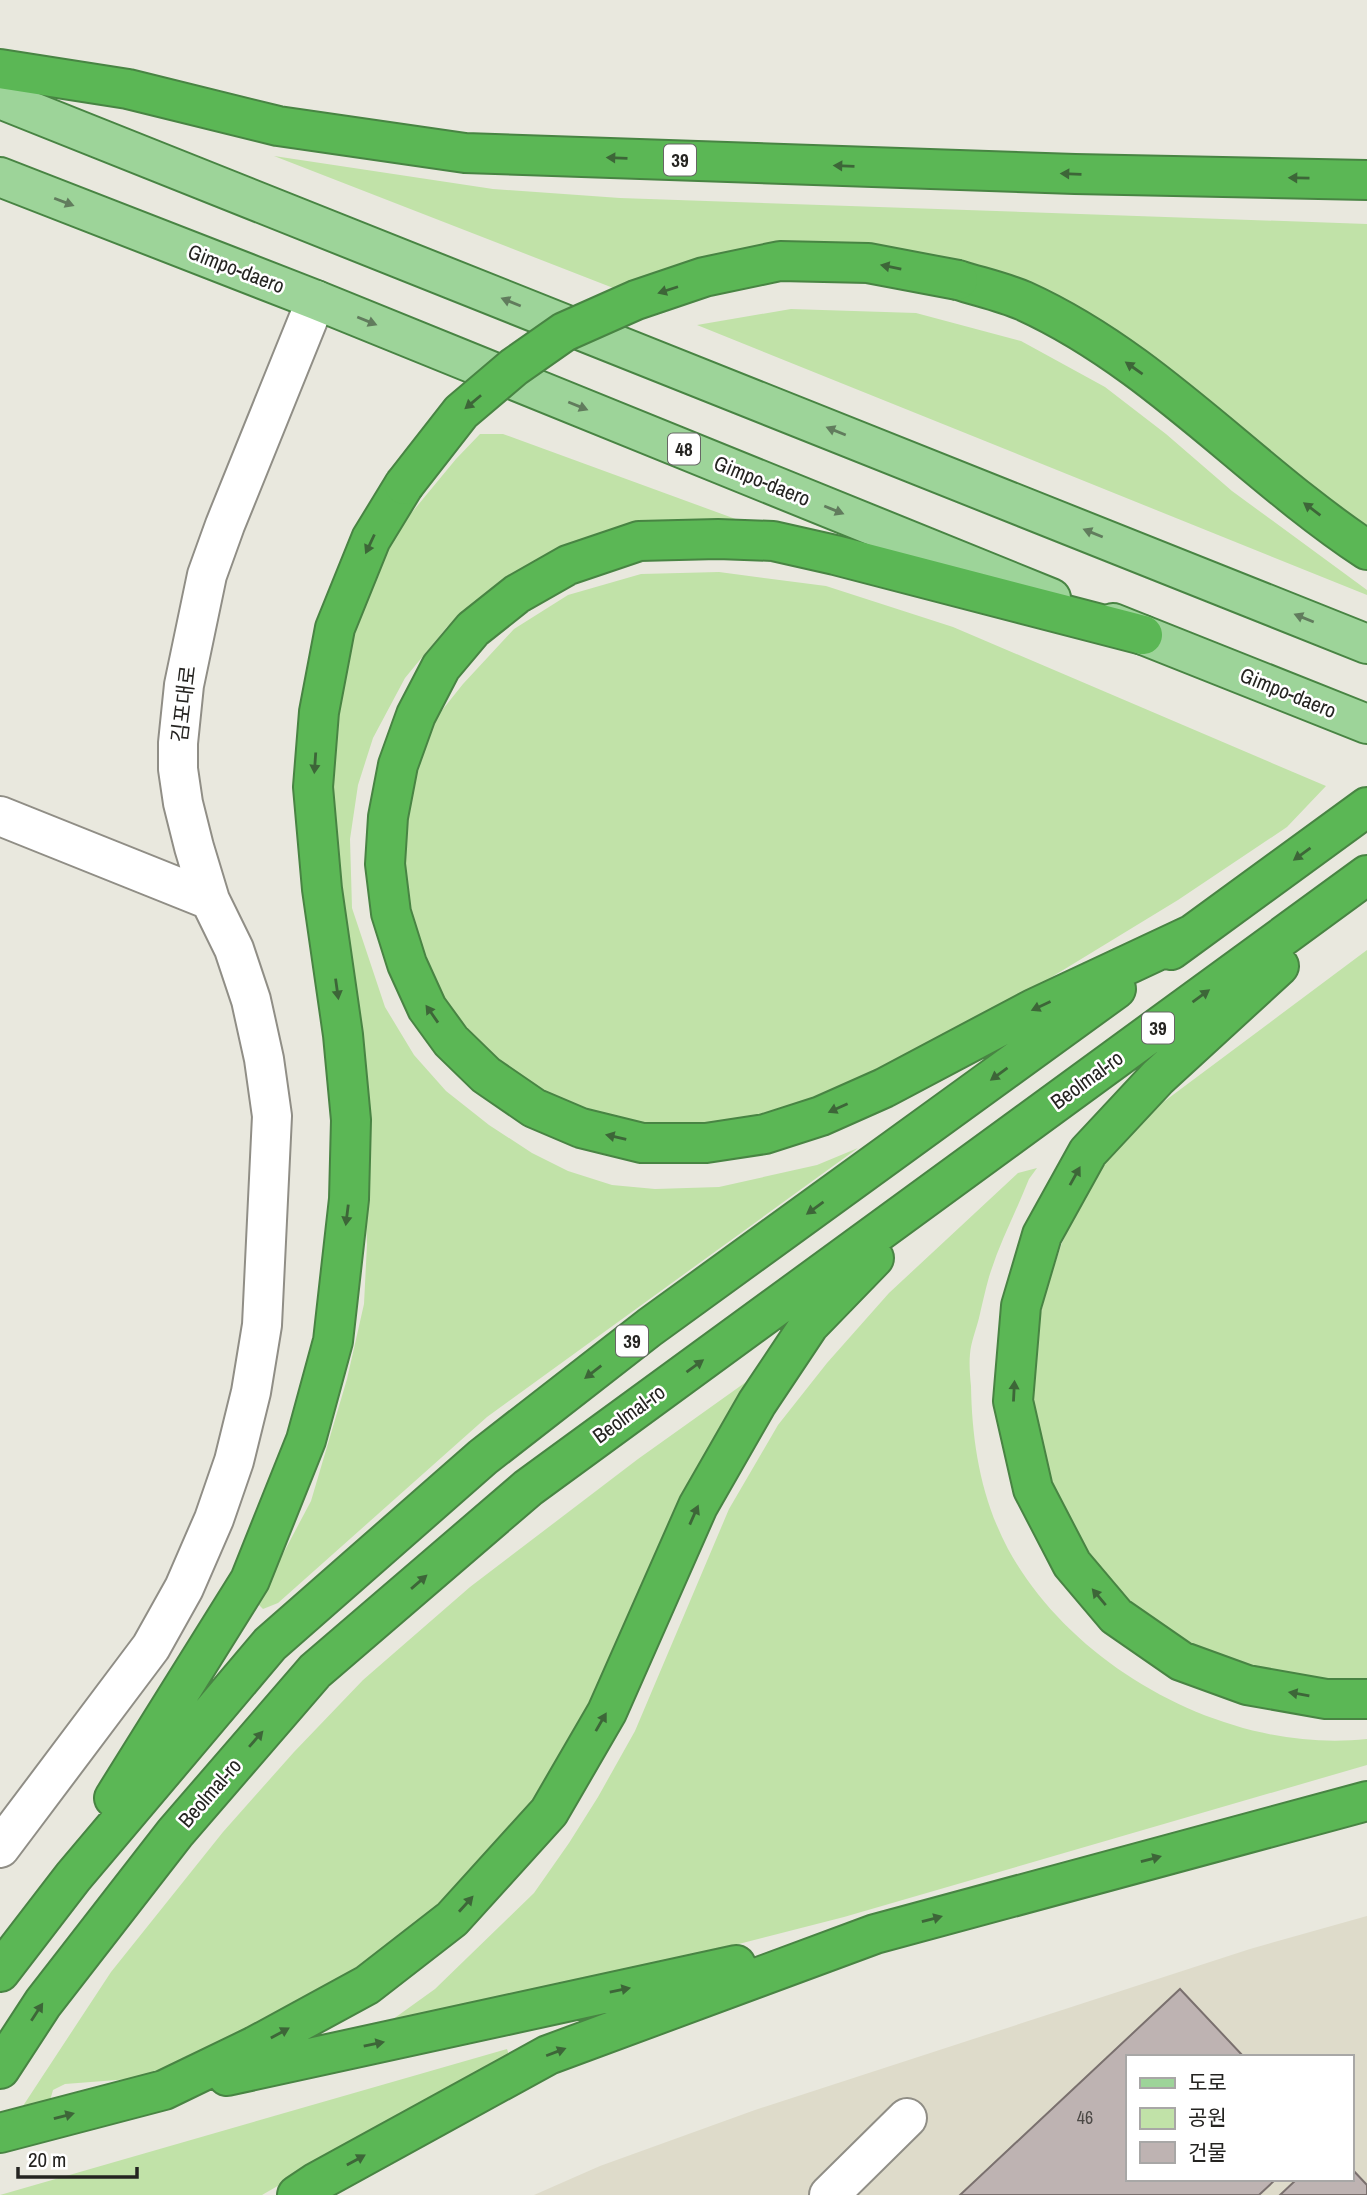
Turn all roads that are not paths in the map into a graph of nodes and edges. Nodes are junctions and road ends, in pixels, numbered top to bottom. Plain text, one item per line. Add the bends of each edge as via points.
1 (0, 69) edge
2 (0, 99) edge
3 (0, 177) edge
4 (1367, 180) edge
5 (316, 300) junction
6 (1367, 550) edge
7 (1143, 635) junction
8 (1367, 644) edge
9 (1367, 724) edge
10 (1362, 811) edge
11 (0, 816) edge
12 (1367, 875) edge
13 (1367, 885) edge
14 (210, 900) junction
15 (1191, 935) junction
16 (948, 1181) junction
17 (1367, 1699) edge
18 (1367, 1801) edge
19 (0, 1848) edge
20 (40, 1920) junction
21 (876, 1934) junction
22 (0, 1972) edge
23 (0, 2069) edge
24 (146, 2094) junction
25 (907, 2118) dead end
26 (0, 2133) edge
27 (297, 2195) edge
28 (829, 2195) edge

4 -> 1 highway, 39 via 465,153 278,126 128,89
8 -> 2 main road
3 -> 5 main road, Gimpo-daero / 48
5 -> 7 main road, Gimpo-daero / 48
5 - 14 lane, 김포대로 via 207,575 184,685 178,769
6 -> 20 highway, bridge via 1262,472 1167,391 1088,335 1022,301 958,280 868,263 780,261 636,300 564,332 461,412 404,485 371,539 335,628 318,724 313,787 318,851 351,1120 349,1199 332,1341 306,1440 250,1580
7 - 9 main road, Gimpo-daero / 48
15 -> 7 highway via 821,1116 765,1135 706,1143 642,1143 581,1128 534,1108 486,1075 427,1008 391,913 385,864 388,817 398,765 416,715 441,667 473,629 517,594 568,565 639,541 772,541
10 -> 15 highway, 39
11 - 14 lane
16 -> 12 highway, Beolmal-ro / 39
17 -> 13 highway via 1326,1699 1247,1685 1181,1661 1116,1616 1072,1564 1033,1489 1013,1401 1021,1306 1042,1235 1088,1152 1158,1077
14 - 19 lane, 김포대로 via 234,949 251,1000 272,1116 262,1325 251,1392 234,1461 184,1588 151,1647
15 -> 20 highway, 39 via 650,1327 483,1457 270,1644
23 -> 16 highway, Beolmal-ro via 43,2003 175,1833 315,1671 528,1488
24 -> 16 highway via 255,2046 367,1985 452,1919 549,1812 607,1712 698,1506 757,1402 808,1325
21 -> 18 highway
20 - 22 highway, 39
24 -> 21 highway
27 -> 21 highway via 548,2055
26 -> 24 highway
25 - 28 lane

